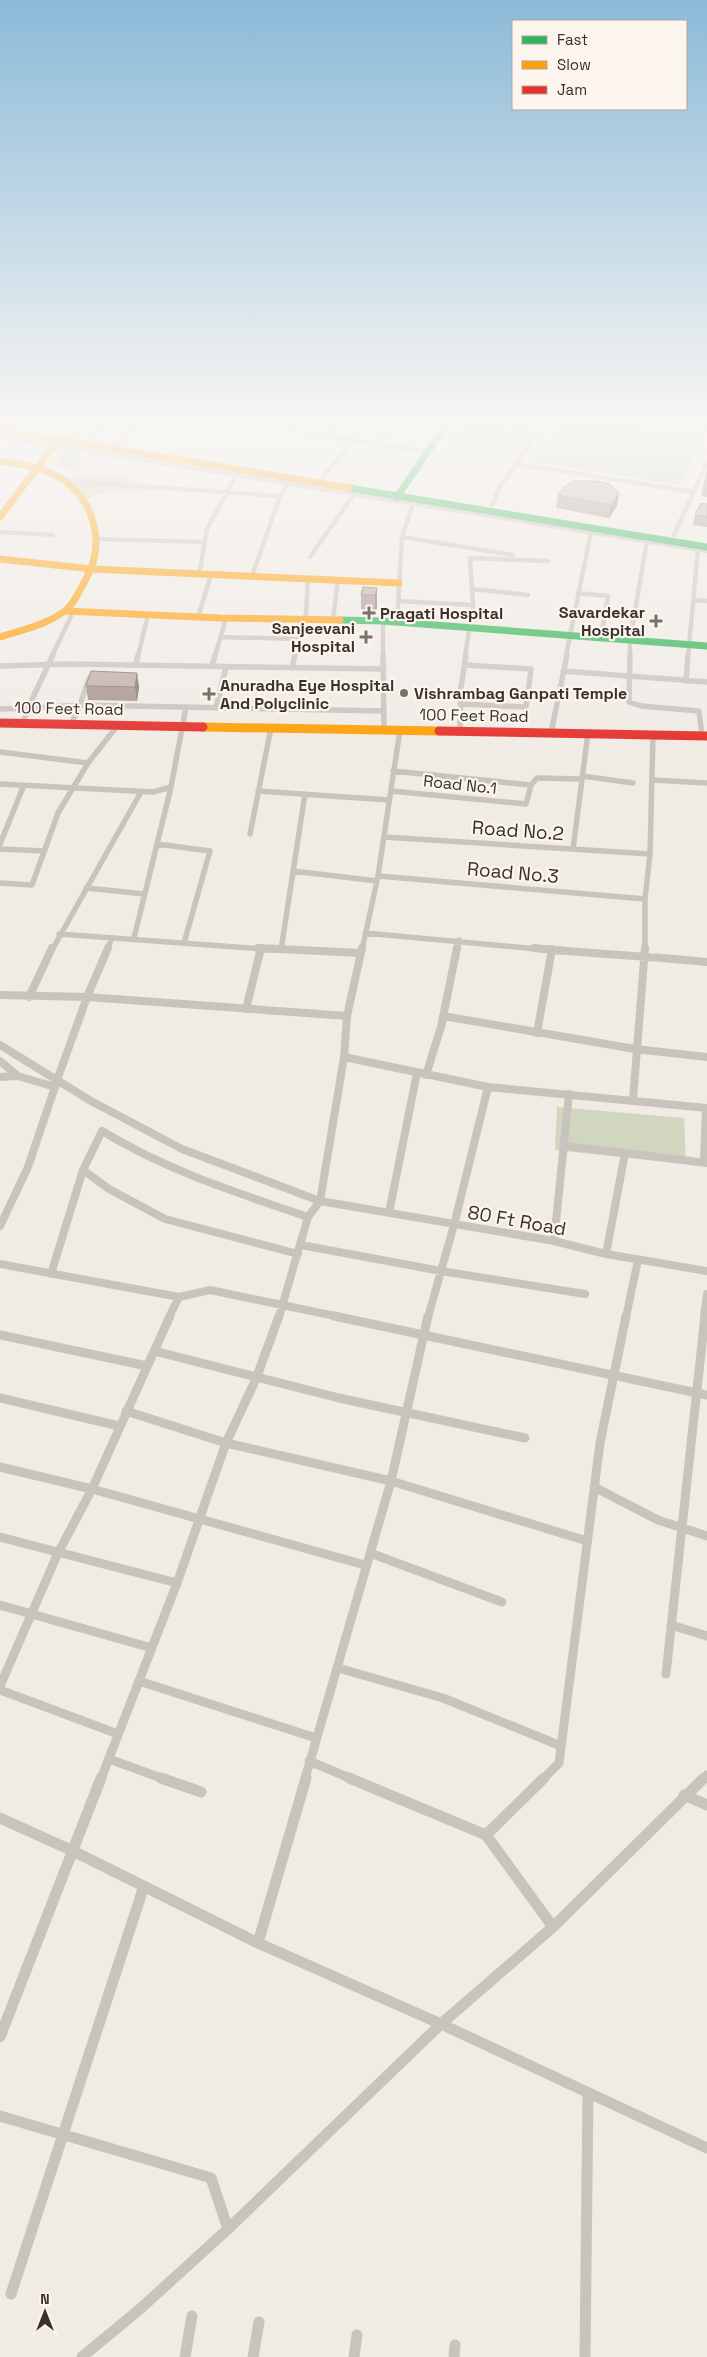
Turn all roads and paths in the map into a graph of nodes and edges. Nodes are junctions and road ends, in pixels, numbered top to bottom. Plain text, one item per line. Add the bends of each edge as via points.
1 (0, 532) edge
2 (96, 532) edge
3 (207, 532) edge
4 (267, 532) edge
5 (327, 532) edge
6 (404, 532) edge
7 (591, 532) joint
8 (612, 532) edge
9 (656, 532) edge
10 (675, 532) edge
11 (53, 534) dead end
12 (674, 535) junction
13 (402, 537) junction
14 (96, 539) junction
15 (647, 541) junction
16 (707, 541) edge
17 (205, 542) junction
18 (702, 548) edge
19 (707, 551) edge
20 (310, 557) dead end
21 (0, 559) edge
22 (92, 569) junction
23 (199, 575) junction
24 (211, 575) junction
25 (252, 576) junction
26 (308, 580) dead end
27 (338, 580) junction
28 (399, 583) junction
29 (472, 589) junction
30 (578, 593) junction
31 (528, 595) dead end
32 (695, 600) junction
33 (398, 601) junction
34 (707, 601) edge
35 (473, 605) junction
36 (69, 612) junction
37 (148, 615) junction
38 (198, 617) junction
39 (226, 618) junction
40 (304, 618) junction
41 (333, 618) junction
42 (383, 621) junction
43 (397, 622) junction
44 (471, 628) junction
45 (569, 635) junction
46 (0, 637) edge
47 (221, 637) junction
48 (602, 638) junction
49 (299, 639) junction
50 (630, 640) junction
51 (691, 645) junction
52 (707, 646) edge
53 (50, 664) junction
54 (94, 665) junction
55 (136, 665) junction
56 (465, 665) junction
57 (0, 666) edge
58 (212, 666) junction
59 (226, 667) junction
60 (292, 668) junction
61 (384, 669) junction
62 (563, 671) junction
63 (630, 676) junction
64 (686, 680) junction
65 (707, 682) edge
66 (461, 704) junction
67 (80, 705) junction
68 (186, 707) junction
69 (28, 708) junction
70 (216, 708) junction
71 (0, 710) edge
72 (384, 711) junction
73 (0, 723) edge
74 (23, 723) junction
75 (71, 724) junction
76 (118, 725) junction
77 (182, 726) junction
78 (271, 728) junction
79 (384, 730) junction
80 (400, 730) junction
81 (460, 731) junction
82 (552, 733) junction
83 (588, 733) junction
84 (654, 735) junction
85 (705, 736) edge
86 (0, 752) edge
87 (88, 763) junction
88 (393, 771) junction
89 (582, 778) junction
90 (653, 780) junction
91 (633, 783) dead end
92 (707, 783) edge
93 (0, 784) edge
94 (24, 785) junction
95 (531, 785) junction
96 (171, 787) junction
97 (72, 788) junction
98 (390, 790) junction
99 (258, 791) junction
100 (141, 792) junction
101 (304, 794) junction
102 (389, 800) junction
103 (250, 834) dead end
104 (384, 837) junction
105 (0, 844) edge
106 (157, 844) junction
107 (0, 849) edge
108 (573, 849) junction
109 (44, 851) junction
110 (650, 854) junction
111 (293, 872) junction
112 (377, 878) junction
113 (0, 883) edge
114 (86, 888) junction
115 (145, 894) junction
116 (645, 899) junction
117 (365, 933) junction
118 (59, 934) junction
119 (112, 938) junction
120 (134, 938) junction
121 (459, 940) junction
122 (184, 943) junction
123 (261, 948) junction
124 (552, 949) junction
125 (280, 950) junction
126 (361, 953) junction
127 (645, 955) junction
128 (707, 962) edge
129 (0, 995) edge
130 (28, 997) junction
131 (87, 997) junction
132 (246, 1009) junction
133 (347, 1016) junction
134 (443, 1016) junction
135 (537, 1033) junction
136 (0, 1045) edge
137 (635, 1049) junction
138 (344, 1057) junction
139 (707, 1057) edge
140 (0, 1061) edge
141 (417, 1073) junction
142 (426, 1075) junction
143 (18, 1076) junction
144 (0, 1077) edge
145 (56, 1083) junction
146 (488, 1087) junction
147 (569, 1094) junction
148 (632, 1100) junction
149 (706, 1108) edge
150 (565, 1146) junction
151 (625, 1153) junction
152 (705, 1163) edge
153 (82, 1170) junction
154 (320, 1201) junction
155 (389, 1213) junction
156 (308, 1217) junction
157 (454, 1225) junction
158 (0, 1226) edge
159 (554, 1241) junction
160 (301, 1245) junction
161 (298, 1254) junction
162 (606, 1254) junction
163 (638, 1260) junction
164 (0, 1264) edge
165 (707, 1271) edge
166 (441, 1272) junction
167 (51, 1274) junction
168 (585, 1294) dead end
169 (707, 1294) edge
170 (179, 1297) junction
171 (283, 1306) junction
172 (0, 1335) edge
173 (423, 1335) junction
174 (154, 1351) junction
175 (147, 1366) junction
176 (614, 1375) junction
177 (256, 1379) junction
178 (696, 1393) junction
179 (707, 1395) edge
180 (0, 1398) edge
181 (126, 1411) junction
182 (405, 1414) junction
183 (119, 1426) junction
184 (525, 1438) dead end
185 (226, 1443) junction
186 (0, 1466) edge
187 (391, 1481) junction
188 (594, 1486) junction
189 (92, 1489) junction
190 (198, 1518) junction
191 (682, 1528) junction
192 (707, 1536) edge
193 (0, 1537) edge
194 (587, 1540) junction
195 (58, 1553) junction
196 (370, 1553) junction
197 (365, 1565) junction
198 (177, 1584) junction
199 (502, 1602) dead end
200 (0, 1605) edge
201 (32, 1615) junction
202 (671, 1625) junction
203 (707, 1636) edge
204 (152, 1648) junction
205 (338, 1668) junction
206 (666, 1674) dead end
207 (139, 1681) junction
208 (0, 1686) edge
209 (0, 1690) edge
210 (118, 1734) junction
211 (316, 1738) junction
212 (561, 1746) junction
213 (109, 1758) junction
214 (309, 1761) junction
215 (707, 1775) edge
216 (202, 1792) dead end
217 (684, 1795) junction
218 (707, 1805) edge
219 (0, 1818) edge
220 (486, 1835) junction
221 (73, 1851) junction
222 (144, 1886) junction
223 (553, 1927) junction
224 (258, 1944) junction
225 (441, 2024) junction
226 (0, 2036) edge
227 (588, 2093) junction
228 (0, 2116) edge
229 (62, 2134) junction
230 (707, 2148) edge
231 (228, 2229) junction
232 (11, 2294) dead end
233 (192, 2316) dead end
234 (259, 2322) dead end
235 (357, 2335) dead end
236 (82, 2357) edge
237 (185, 2357) edge
238 (253, 2357) edge
239 (354, 2357) edge
240 (586, 2357) edge

1 - 11 street
2 - 14 main road
3 - 17 street
4 - 25 street
5 - 20 street
6 - 13 street
7 - 15 street
7 - 30 street
8 - 18 main road
9 - 12 main road
10 - 12 street
12 - 16 main road
13 - 28 street
13 - 29 street via 548,561 470,558
14 - 17 street
14 - 22 main road via 96,560
15 - 18 street
15 - 50 street
17 - 23 street
18 - 19 street
18 - 32 street
21 - 22 main road
22 - 23 main road
22 - 36 main road
23 - 24 main road
24 - 25 main road
24 - 38 street
25 - 27 main road
26 - 40 street
27 - 28 main road
27 - 41 street
28 - 33 street
29 - 31 street
29 - 35 street
30 - 45 street
30 - 48 street via 608,596
32 - 34 street
32 - 51 street
33 - 35 street
33 - 43 street
35 - 44 street
36 - 37 main road
36 - 46 main road
36 - 53 street
37 - 38 main road
37 - 55 street
38 - 39 main road
39 - 40 main road
39 - 47 street
40 - 41 main road
40 - 49 street
41 - 42 main road
42 - 43 main road
42 - 61 street
43 - 44 main road
44 - 45 main road
44 - 56 street
45 - 48 main road
45 - 62 street
47 - 49 street
47 - 58 street
48 - 50 main road
49 - 60 street
50 - 51 main road
50 - 63 street
51 - 52 main road
51 - 64 street
53 - 54 street
53 - 57 street
53 - 69 street
54 - 55 street
54 - 67 street
55 - 58 street
56 - 66 street
56 - 66 street via 531,670 526,707
58 - 59 street
59 - 60 street
59 - 70 street
60 - 61 street
61 - 72 street
62 - 63 street
62 - 82 street
63 - 64 street
63 - 85 street via 629,702 640,706 699,711
64 - 65 street
66 - 81 street
67 - 68 street
67 - 69 street
67 - 75 street
68 - 70 street
68 - 77 street
69 - 71 street
69 - 74 street
70 - 72 street
72 - 79 street
73 - 74 main road, 100 Feet Road
74 - 75 main road, 100 Feet Road
75 - 76 main road, 100 Feet Road
76 - 77 main road, 100 Feet Road
76 - 87 street
77 - 78 main road, 100 Feet Road
77 - 96 street
78 - 79 main road, 100 Feet Road
78 - 99 street
79 - 80 main road, 100 Feet Road
80 - 81 main road, 100 Feet Road
80 - 88 street
81 - 82 main road, 100 Feet Road
82 - 83 main road, 100 Feet Road
83 - 84 main road, 100 Feet Road
83 - 89 street
84 - 85 main road, 100 Feet Road
84 - 90 street
86 - 87 street
87 - 97 street
88 - 95 street
88 - 98 street
89 - 91 street
89 - 95 street via 537,778
89 - 108 street
90 - 92 street
90 - 110 street
93 - 94 street
94 - 97 street
94 - 105 street
95 - 98 street, Road No.1 via 526,804
96 - 100 street
96 - 106 street
97 - 100 street
97 - 109 street via 58,813
98 - 102 street
99 - 101 street
99 - 103 street
100 - 114 street
101 - 102 street
101 - 111 street
102 - 104 street
104 - 108 street, Road No.2
104 - 112 street
106 - 115 street
106 - 122 street via 210,850
107 - 109 street
108 - 110 street, Road No.2
109 - 113 street via 32,885
110 - 116 street
111 - 112 street, Road No.3
111 - 125 street
112 - 116 street, Road No.3
112 - 117 street
114 - 115 street
114 - 118 street
115 - 120 street
116 - 127 street
117 - 121 street
117 - 126 street
118 - 119 street
118 - 130 street
119 - 120 street
119 - 131 street
120 - 122 street
121 - 124 street
121 - 134 street
122 - 123 street
123 - 125 street
123 - 132 street
124 - 127 street
124 - 135 street
125 - 126 street
126 - 133 street
127 - 128 street
127 - 137 street
129 - 130 street
130 - 131 street
131 - 132 street
131 - 145 street
132 - 133 street
133 - 138 street
134 - 135 street
134 - 142 street
135 - 137 street
136 - 145 street
137 - 139 street
137 - 148 street
138 - 141 street
138 - 154 street
140 - 143 street
141 - 142 street
141 - 155 street
142 - 146 street
143 - 144 street
143 - 145 street
145 - 154 street, 80 Ft Road via 182,1149
145 - 158 street via 28,1167
146 - 147 street
146 - 157 street
147 - 148 street
147 - 150 street
148 - 149 street
149 - 152 street
150 - 151 street
150 - 159 street
151 - 152 street
151 - 162 street
153 - 156 street via 102,1131 135,1151 191,1177
153 - 161 street via 166,1219
153 - 167 street
154 - 155 street, 80 Ft Road
154 - 156 street
155 - 157 street, 80 Ft Road
156 - 160 street
157 - 159 street, 80 Ft Road
157 - 166 street
159 - 162 street, 80 Ft Road
160 - 161 street
160 - 166 street
161 - 171 street
162 - 163 street, 80 Ft Road
163 - 165 street, 80 Ft Road
163 - 176 street
164 - 167 street
166 - 168 street
166 - 173 street
167 - 170 street
169 - 178 street
170 - 171 street via 210,1290
170 - 174 street
171 - 173 street
171 - 177 street
172 - 175 street
173 - 176 street
173 - 182 street
174 - 175 street
174 - 177 street
175 - 181 street
176 - 178 street
176 - 188 street
177 - 182 street
177 - 185 street
178 - 179 street
178 - 191 street
180 - 183 street
181 - 183 street
181 - 185 street
182 - 184 street
182 - 187 street
183 - 189 street
185 - 187 street
185 - 190 street
186 - 189 street
187 - 194 street
187 - 196 street
188 - 191 street via 658,1520
188 - 194 street
189 - 190 street
189 - 195 street
190 - 197 street
190 - 198 street
191 - 192 street
191 - 202 street
193 - 195 street
194 - 212 street
195 - 198 street
195 - 201 street
196 - 197 street
196 - 199 street
197 - 205 street
198 - 204 street
200 - 201 street
201 - 204 street
201 - 208 street
202 - 203 street
202 - 206 street
204 - 207 street
205 - 211 street
205 - 212 street via 443,1698
207 - 210 street
207 - 211 street
209 - 210 street
210 - 213 street
211 - 214 street
212 - 220 street via 558,1763
213 - 216 street
213 - 221 street
214 - 220 street
214 - 224 street
215 - 217 street
217 - 218 street
217 - 223 street
219 - 221 street
220 - 223 street
221 - 222 street
221 - 226 street
222 - 224 street
222 - 229 street
223 - 225 street
224 - 225 street
225 - 227 street
225 - 231 street
227 - 230 street
227 - 240 street
228 - 229 street
229 - 231 street via 211,2178
229 - 232 street
231 - 236 street
233 - 237 street
234 - 238 street
235 - 239 street

